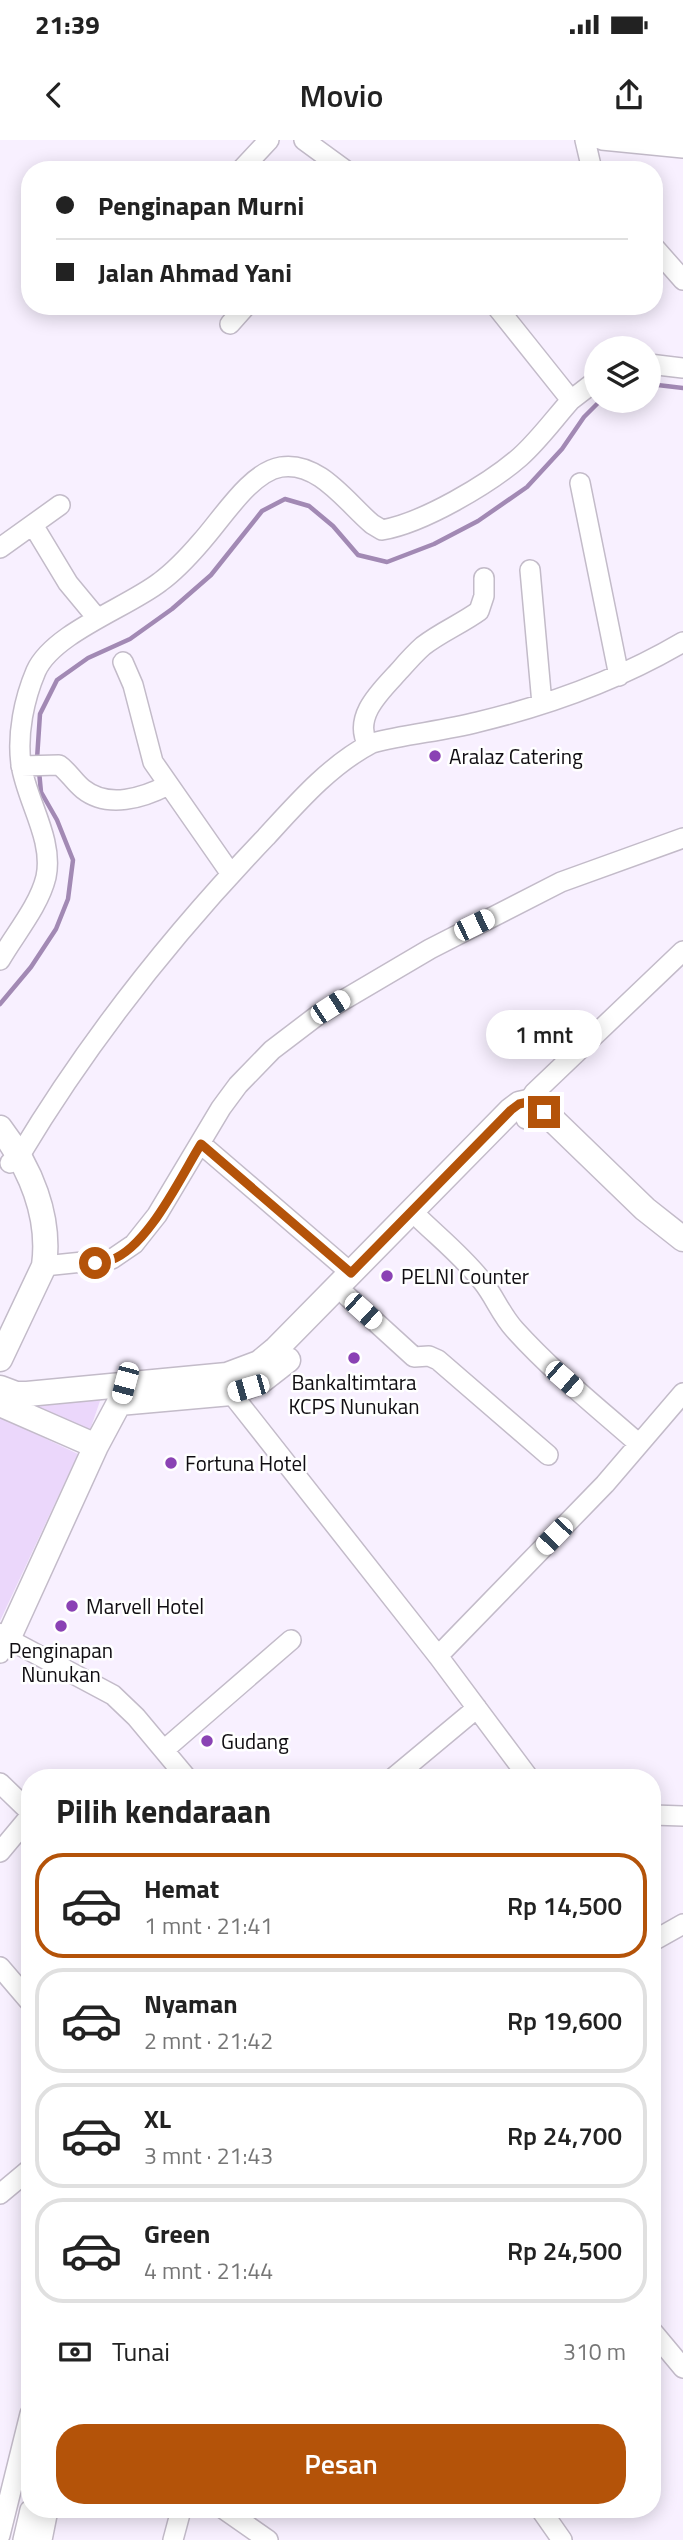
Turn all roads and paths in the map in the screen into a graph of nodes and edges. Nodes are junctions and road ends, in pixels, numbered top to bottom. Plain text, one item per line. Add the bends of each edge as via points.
1 (269, 140) edge
2 (304, 140) edge
3 (585, 140) edge
4 (602, 140) edge
5 (683, 148) edge
6 (249, 161) edge
7 (333, 161) edge
8 (590, 161) edge
9 (663, 257) edge
10 (683, 280) edge
11 (238, 315) edge
12 (503, 315) edge
13 (230, 324) dead end
14 (661, 365) edge
15 (683, 368) edge
16 (584, 390) edge
17 (571, 400) junction
18 (580, 483) dead end
19 (60, 505) dead end
20 (33, 525) junction
21 (0, 548) edge
22 (530, 570) dead end
23 (484, 578) dead end
24 (97, 618) junction
25 (683, 642) edge
26 (123, 662) dead end
27 (619, 676) junction
28 (542, 704) junction
29 (368, 745) junction
30 (22, 766) junction
31 (168, 785) junction
32 (683, 838) edge
33 (231, 874) junction
34 (683, 951) edge
35 (0, 960) edge
36 (527, 1110) junction
37 (0, 1128) edge
38 (201, 1144) junction
39 (10, 1156) edge
40 (448, 1182) junction
41 (421, 1220) junction
42 (683, 1239) edge
43 (683, 1258) edge
44 (44, 1266) junction
45 (349, 1285) junction
46 (0, 1332) edge
47 (0, 1359) edge
48 (0, 1388) edge
49 (122, 1393) junction
50 (231, 1393) junction
51 (683, 1393) edge
52 (0, 1404) edge
53 (639, 1444) junction
54 (96, 1446) junction
55 (548, 1455) dead end
56 (291, 1640) dead end
57 (3, 1643) edge
58 (438, 1656) junction
59 (477, 1708) junction
60 (163, 1751) junction
61 (179, 1769) edge
62 (404, 1769) edge
63 (522, 1769) edge
64 (0, 1783) edge
65 (21, 1805) edge
66 (661, 1815) edge
67 (683, 1816) edge
68 (21, 1826) edge
69 (0, 1853) edge
70 (683, 1924) edge
71 (661, 1936) edge
72 (0, 1967) edge
73 (21, 1992) edge
74 (21, 2176) edge
75 (0, 2194) edge
76 (661, 2342) edge
77 (683, 2368) edge
78 (21, 2450) edge
79 (28, 2518) edge
80 (46, 2518) edge
81 (179, 2518) edge
82 (236, 2518) edge
83 (547, 2518) edge
84 (0, 2535) edge
85 (175, 2539) edge
86 (23, 2540) edge
87 (42, 2540) edge
88 (268, 2540) edge
89 (562, 2540) edge

1 - 6 street
2 - 7 street
3 - 8 street
4 - 5 street
9 - 10 street
11 - 13 street
12 - 17 street
14 - 15 street
16 - 17 street
17 - 24 street via 500,473 436,510 389,529 372,524 320,477 293,467 270,470 241,494 200,544 160,582
18 - 27 street
19 - 20 street
20 - 21 street
20 - 24 street via 68,583
22 - 28 street
23 - 29 street via 479,611 421,648 368,708 363,730
24 - 30 street via 47,656 37,670 21,728
25 - 27 street
26 - 31 street via 150,756
27 - 28 street
28 - 29 street
29 - 33 street via 311,789
30 - 31 street via 57,765 84,790 102,797 136,799
30 - 35 street via 40,825 46,876
31 - 33 street
32 - 38 street via 561,882 342,1000 255,1065 221,1108
33 - 39 street via 92,1044
34 - 36 street via 563,1063 534,1093
36 - 40 main road via 513,1129
36 - 42 main road via 554,1121 645,1209
36 - 43 main road via 591,1176
37 - 39 main road
38 - 44 street via 145,1232 123,1253 95,1263
38 - 45 street
39 - 44 main road via 34,1185 45,1237
39 - 46 main road via 22,1191 31,1263
40 - 41 main road
40 - 45 main road
41 - 45 main road
41 - 53 street via 484,1283 526,1342
44 - 47 main road
45 - 49 main road via 259,1363 227,1375
45 - 50 main road via 274,1373
45 - 55 street via 414,1357 438,1360
48 - 49 main road via 16,1394
49 - 50 main road
49 - 54 main road
50 - 58 street
51 - 53 street
52 - 54 main road
53 - 58 street
54 - 57 main road
56 - 60 street
57 - 60 street via 113,1695
58 - 59 street
59 - 62 street
59 - 63 street
60 - 61 street
64 - 65 street
66 - 67 street
68 - 69 street
70 - 71 street
72 - 73 street
74 - 75 street
76 - 77 street
78 - 84 street
79 - 86 street
80 - 87 street
81 - 85 street
82 - 88 street
83 - 89 street

